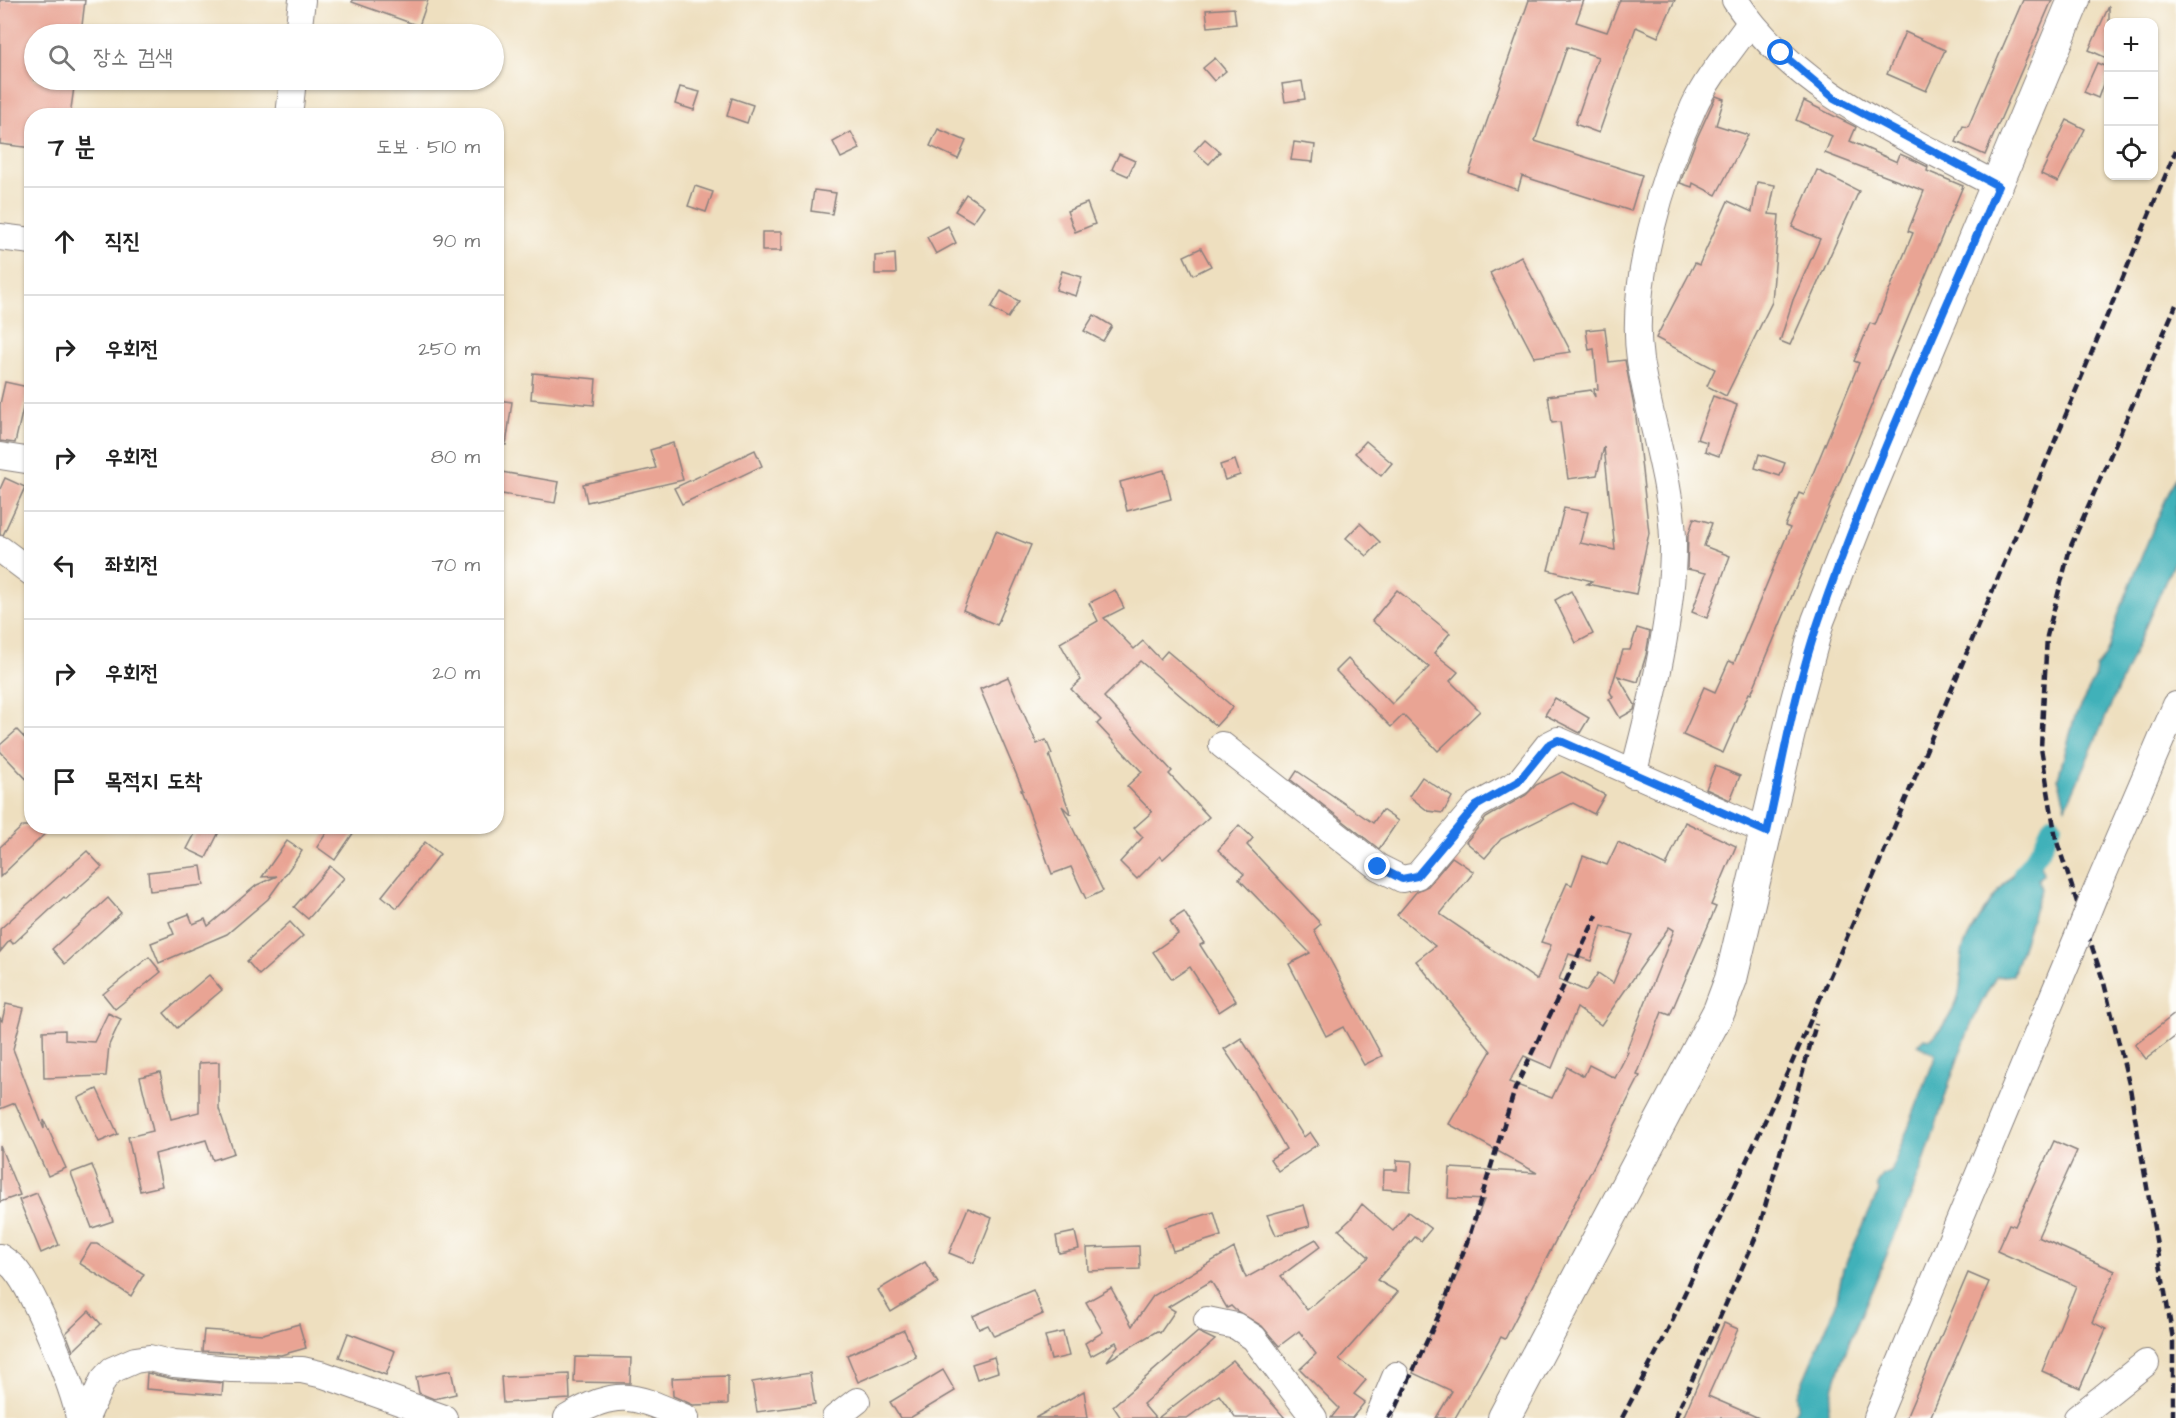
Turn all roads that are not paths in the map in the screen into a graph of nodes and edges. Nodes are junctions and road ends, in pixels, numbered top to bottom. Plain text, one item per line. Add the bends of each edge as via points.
1 (302, 0) edge
2 (1735, 0) edge
3 (2074, 0) edge
4 (1750, 23) junction
5 (299, 24) edge
6 (292, 90) edge
7 (290, 108) edge
8 (1998, 186) junction
9 (0, 237) edge
10 (24, 240) edge
11 (0, 456) edge
12 (24, 460) edge
13 (0, 549) edge
14 (24, 567) edge
15 (2176, 705) edge
16 (1222, 745) dead end
17 (1633, 775) junction
18 (1767, 832) junction
19 (0, 1257) edge
20 (1207, 1320) dead end
21 (2146, 1364) dead end
22 (1396, 1376) dead end
23 (857, 1401) dead end
24 (76, 1414) edge
25 (444, 1418) edge
26 (567, 1418) edge
27 (686, 1418) edge
28 (835, 1418) edge
29 (1314, 1418) edge
30 (1378, 1418) edge
31 (1504, 1418) edge
32 (1877, 1418) edge
33 (2077, 1418) edge

1 - 5 street
2 - 4 street
3 - 8 main road
4 - 8 street via 1834,98
4 - 17 street via 1695,105 1657,209 1642,272 1640,359 1673,536 1672,583 1651,704
6 - 7 street
8 - 18 main road via 1818,621
9 - 10 street
11 - 12 street
13 - 14 street
15 - 32 street, bridge
16 - 17 street via 1378,867 1402,879 1417,876 1476,806 1518,782 1548,745 1558,740
17 - 18 street
18 - 31 main road via 1731,979 1719,1011
19 - 24 street via 14,1267 26,1284
20 - 29 street via 1236,1326 1254,1338
21 - 33 street
22 - 30 street
23 - 28 street
24 - 25 street via 112,1370 149,1358 231,1369 302,1370
26 - 27 street via 614,1397 645,1401

